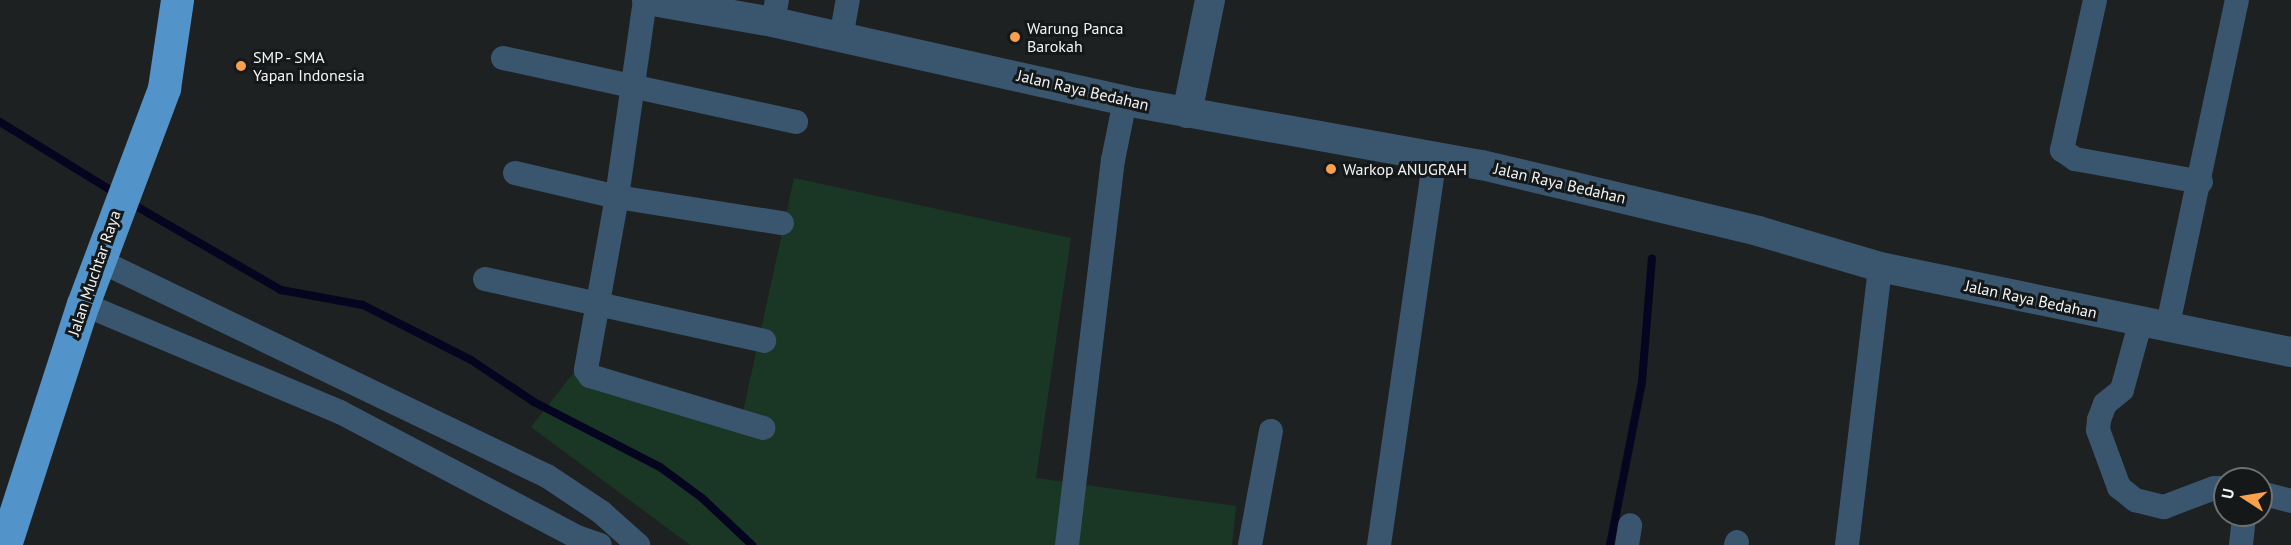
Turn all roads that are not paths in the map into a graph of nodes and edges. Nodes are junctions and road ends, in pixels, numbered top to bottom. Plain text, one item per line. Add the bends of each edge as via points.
1 (177, 0) edge
2 (646, 0) edge
3 (848, 0) edge
4 (1210, 0) edge
5 (2095, 0) edge
6 (2237, 0) edge
7 (775, 11) edge
8 (841, 38) junction
9 (503, 58) dead end
10 (632, 86) junction
11 (1125, 101) junction
12 (1187, 113) junction
13 (796, 122) dead end
14 (1435, 158) junction
15 (515, 173) dead end
16 (2201, 182) junction
17 (617, 197) junction
18 (782, 223) dead end
19 (103, 246) junction
20 (1880, 267) junction
21 (485, 279) dead end
22 (596, 303) junction
23 (83, 304) junction
24 (2154, 327) junction
25 (764, 341) dead end
26 (2291, 352) edge
27 (763, 428) dead end
28 (1271, 431) dead end
29 (2213, 488) edge
30 (2273, 496) edge
31 (2291, 501) edge
32 (2243, 527) edge
33 (5, 545) edge
34 (600, 545) edge
35 (638, 545) edge
36 (1067, 545) edge
37 (1250, 545) edge
38 (1379, 545) edge
39 (1847, 545) edge
40 (2241, 545) edge

1 - 19 highway, Jalan Muchtar Raya via 164,88
2 - 7 street, Jalan Raya Bedahan
2 - 10 street
3 - 8 street
4 - 12 street
5 - 16 street via 2062,150 2075,159
6 - 16 street
7 - 8 street, Jalan Raya Bedahan
8 - 11 street, Jalan Raya Bedahan
9 - 10 street
10 - 13 street
10 - 17 street
11 - 12 street, Jalan Raya Bedahan
11 - 36 street via 1113,160
12 - 14 street, Jalan Raya Bedahan
14 - 20 street, Jalan Raya Bedahan via 1620,196
14 - 38 street
15 - 17 street
16 - 24 street
17 - 18 street
17 - 22 street
19 - 23 highway, Jalan Muchtar Raya
19 - 35 street via 547,476 602,512
20 - 24 street, Jalan Raya Bedahan
20 - 39 street
21 - 22 street
22 - 25 street
22 - 27 street via 585,364 590,376
23 - 33 highway, Jalan Muchtar Raya
23 - 34 street via 340,412 577,537
24 - 26 street, Jalan Raya Bedahan
24 - 29 street via 2122,390 2105,404 2098,420 2119,488 2135,500 2164,507
28 - 37 street
30 - 31 street
32 - 40 street

